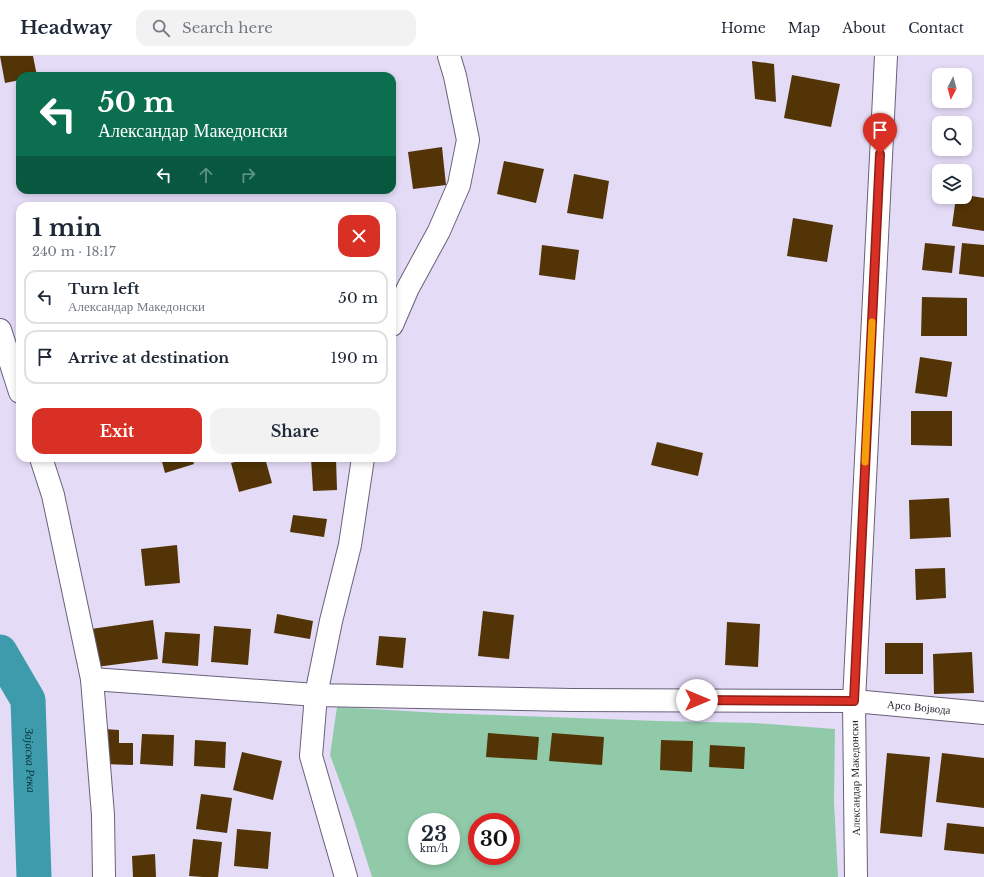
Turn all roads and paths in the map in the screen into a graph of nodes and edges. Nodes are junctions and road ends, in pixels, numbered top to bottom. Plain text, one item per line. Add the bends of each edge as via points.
1 (449, 56) edge
2 (886, 56) edge
3 (396, 316) edge
4 (0, 330) edge
5 (16, 380) edge
6 (42, 462) edge
7 (362, 462) edge
8 (92, 679) junction
9 (316, 695) junction
10 (854, 701) junction
11 (984, 713) edge
12 (104, 877) edge
13 (346, 877) edge
14 (856, 877) edge

1 - 3 street via 468,140 467,148 459,185
2 - 10 street, Александар Македонски
4 - 5 street
6 - 8 street via 53,495
7 - 9 street via 350,545
8 - 9 street, Арсо Војвода
8 - 12 street via 103,815
9 - 10 street, Арсо Војвода via 572,700
9 - 13 street via 311,756
10 - 11 street, Арсо Војвода
10 - 14 street, Александар Македонски

